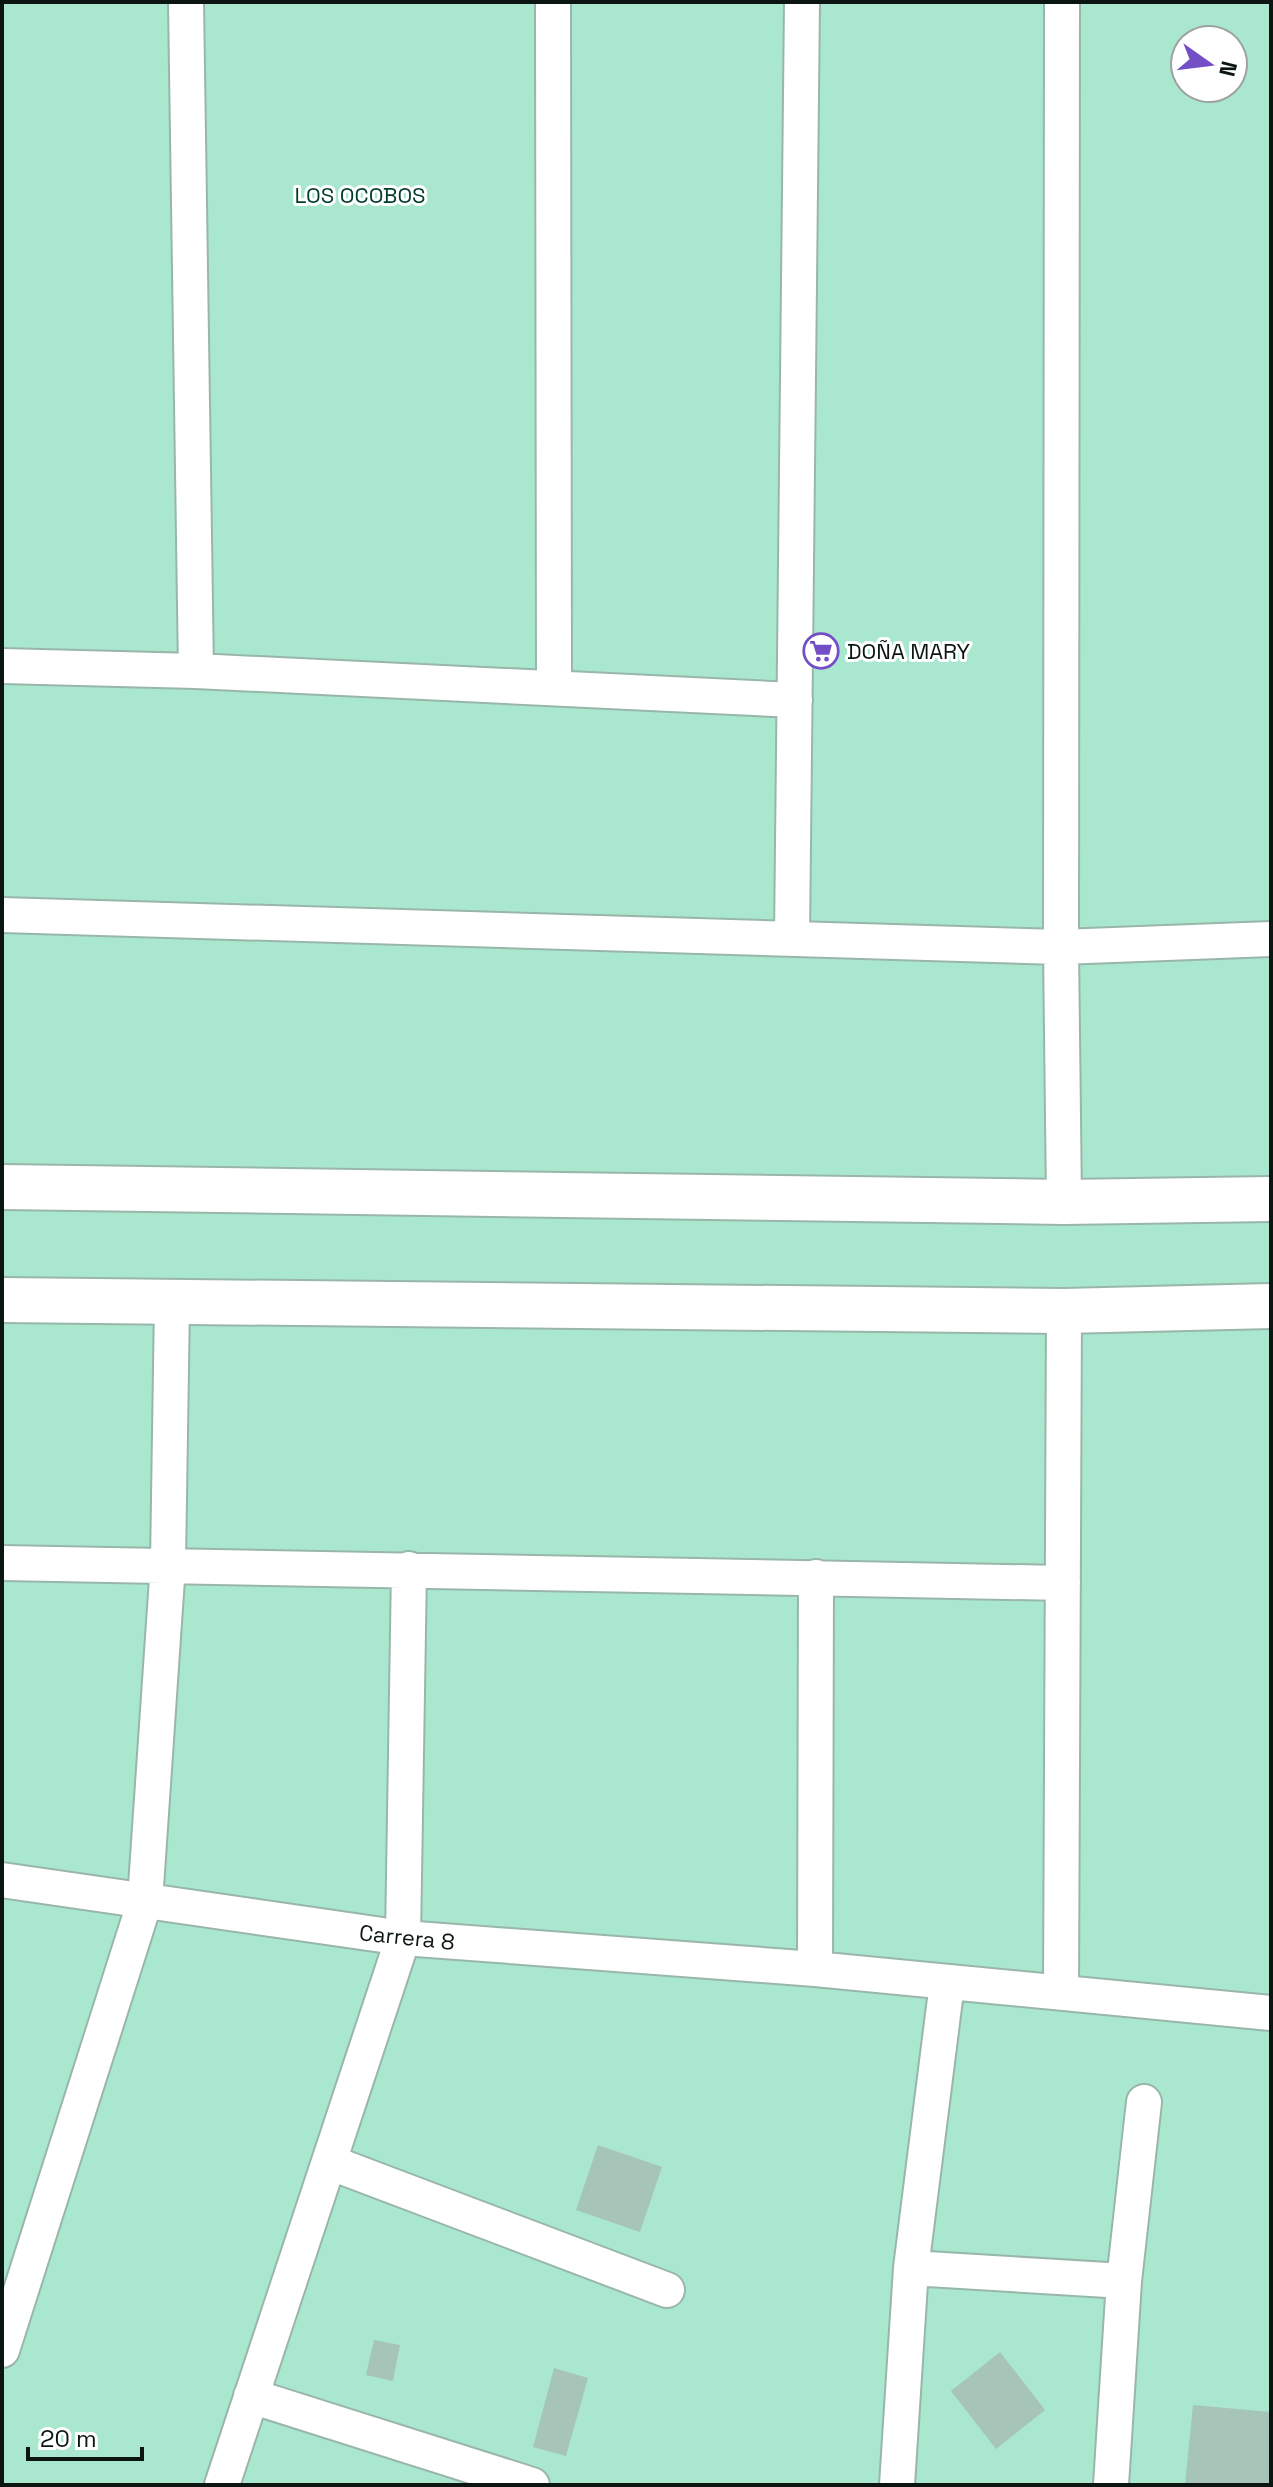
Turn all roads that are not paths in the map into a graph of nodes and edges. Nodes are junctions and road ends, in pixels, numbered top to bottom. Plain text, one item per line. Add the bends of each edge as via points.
1 (186, 2) edge
2 (553, 2) edge
3 (802, 2) edge
4 (1062, 2) edge
5 (2, 666) edge
6 (196, 671) junction
7 (554, 688) junction
8 (795, 700) junction
9 (2, 915) edge
10 (792, 938) junction
11 (1271, 939) edge
12 (1061, 947) junction
13 (2, 1187) edge
14 (1271, 1199) edge
15 (1064, 1202) junction
16 (2, 1300) edge
17 (172, 1302) junction
18 (1271, 1306) edge
19 (1064, 1311) junction
20 (2, 1563) edge
21 (168, 1564) junction
22 (409, 1569) junction
23 (816, 1577) junction
24 (1063, 1583) junction
25 (2, 1880) edge
26 (145, 1901) junction
27 (403, 1938) junction
28 (815, 1969) junction
29 (947, 1983) junction
30 (1061, 1992) junction
31 (1271, 2013) edge
32 (1144, 2102) dead end
33 (329, 2162) junction
34 (911, 2268) junction
35 (1124, 2281) junction
36 (667, 2290) dead end
37 (2, 2350) edge
38 (251, 2396) junction
39 (222, 2485) edge
40 (532, 2485) edge
41 (897, 2485) edge
42 (1111, 2485) edge

1 - 6 street
2 - 7 street
3 - 8 street
4 - 12 street
5 - 6 street
6 - 7 street
7 - 8 street
8 - 10 street
9 - 10 street
10 - 12 street
11 - 12 street
12 - 15 street
13 - 15 main road
14 - 15 main road
16 - 17 main road
17 - 19 main road
17 - 21 street
18 - 19 main road
19 - 24 street
20 - 21 street
21 - 22 street
21 - 26 street
22 - 23 street
22 - 27 street
23 - 24 street
23 - 28 street
24 - 30 street
25 - 26 street, Carrera 8
26 - 27 street, Carrera 8
26 - 37 street
27 - 28 street, Carrera 8
27 - 33 street
28 - 29 street, Carrera 8
29 - 30 street, Carrera 8
29 - 34 street
30 - 31 street, Carrera 8
32 - 35 street
33 - 36 street
33 - 38 street
34 - 35 street
34 - 41 street
35 - 42 street
38 - 39 street
38 - 40 street

